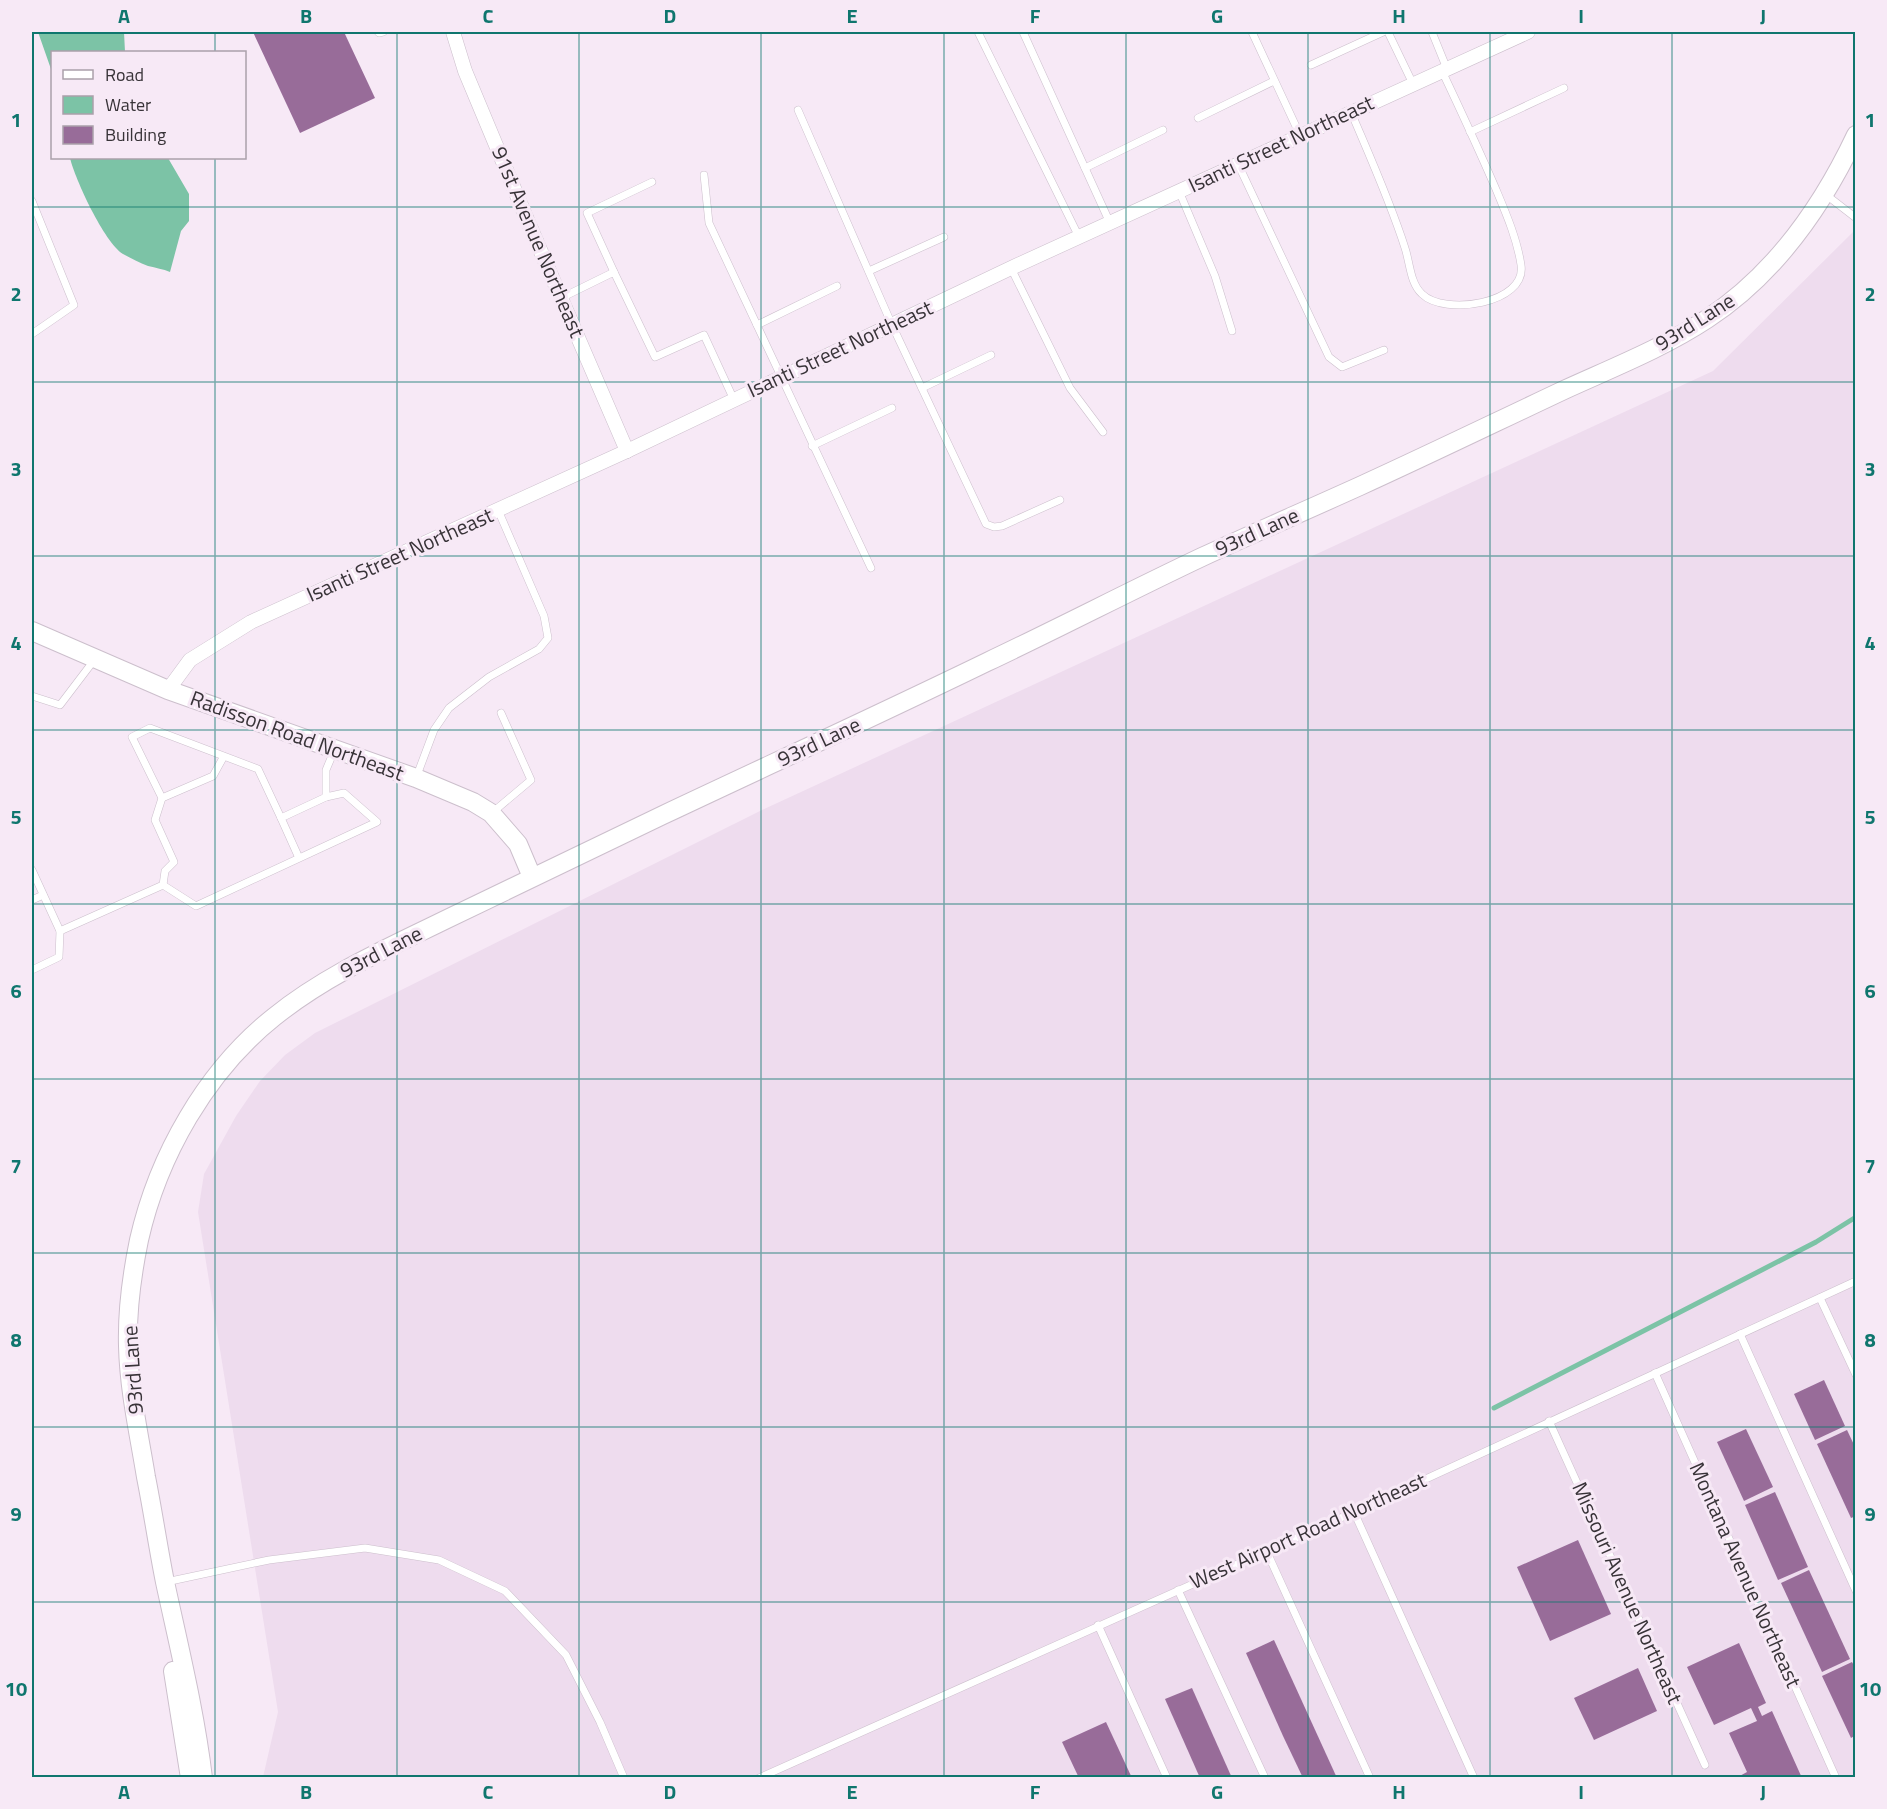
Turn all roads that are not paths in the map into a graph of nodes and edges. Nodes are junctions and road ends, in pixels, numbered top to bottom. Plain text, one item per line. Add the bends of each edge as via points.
1 (378, 32) edge
2 (383, 32) edge
3 (453, 32) edge
4 (978, 32) edge
5 (1023, 32) edge
6 (1252, 32) edge
7 (1383, 32) edge
8 (1388, 32) edge
9 (1432, 32) edge
10 (1528, 32) edge
11 (1311, 65) dead end
12 (1444, 70) junction
13 (1274, 81) junction
14 (1413, 84) junction
15 (1564, 88) dead end
16 (798, 110) dead end
17 (1351, 112) junction
18 (1198, 118) dead end
19 (1163, 130) dead end
20 (1470, 132) junction
21 (1300, 135) junction
22 (1856, 135) edge
23 (1238, 164) junction
24 (1085, 168) junction
25 (704, 175) dead end
26 (652, 183) dead end
27 (1179, 191) junction
28 (1825, 194) junction
29 (32, 201) edge
30 (1856, 218) edge
31 (1110, 223) junction
32 (944, 237) dead end
33 (1079, 237) junction
34 (1011, 268) junction
35 (869, 271) junction
36 (614, 272) junction
37 (837, 286) dead end
38 (561, 298) junction
39 (892, 324) junction
40 (757, 325) junction
41 (1232, 331) dead end
42 (32, 334) edge
43 (1384, 350) dead end
44 (991, 355) dead end
45 (782, 377) junction
46 (922, 387) junction
47 (734, 400) junction
48 (892, 408) dead end
49 (1104, 432) dead end
50 (812, 446) junction
51 (627, 450) junction
52 (1060, 500) dead end
53 (498, 510) junction
54 (871, 568) dead end
55 (32, 631) edge
56 (95, 659) junction
57 (168, 690) junction
58 (32, 696) edge
59 (501, 713) dead end
60 (335, 749) junction
61 (224, 756) junction
62 (416, 778) junction
63 (326, 797) junction
64 (162, 798) junction
65 (491, 813) junction
66 (281, 818) junction
67 (299, 858) junction
68 (32, 870) edge
69 (532, 877) junction
70 (163, 885) junction
71 (43, 895) junction
72 (32, 900) edge
73 (60, 932) junction
74 (32, 970) edge
75 (1856, 1281) edge
76 (1820, 1298) junction
77 (1740, 1334) junction
78 (1655, 1373) junction
79 (1856, 1375) edge
80 (1549, 1421) junction
81 (1354, 1512) junction
82 (1266, 1550) junction
83 (165, 1582) junction
84 (1178, 1590) junction
85 (1856, 1591) edge
86 (1098, 1625) junction
87 (1705, 1766) dead end
88 (761, 1777) edge
89 (190, 1778) edge
90 (203, 1778) edge
91 (624, 1778) edge
92 (1167, 1778) edge
93 (1264, 1778) edge
94 (1370, 1778) edge
95 (1474, 1778) edge
96 (1836, 1778) edge

1 - 2 lane
3 - 38 street, 91st Avenue Northeast via 465,71
4 - 33 lane
5 - 24 lane
6 - 13 lane
7 - 11 lane
8 - 14 lane
9 - 12 lane
10 - 12 street, Isanti Street Northeast
12 - 14 street, Isanti Street Northeast
12 - 20 lane
13 - 18 lane
13 - 21 lane
14 - 17 street, Isanti Street Northeast
15 - 20 lane
16 - 35 lane
17 - 20 lane via 1406,248 1415,284 1423,296 1442,303 1466,305 1488,301 1509,292 1520,279 1521,266 1507,214
17 - 21 street, Isanti Street Northeast
19 - 24 lane
21 - 23 street, Isanti Street Northeast
22 - 28 street, 93rd Lane
23 - 27 street, Isanti Street Northeast
23 - 43 lane via 1329,357 1342,367
24 - 31 lane
25 - 40 lane via 709,223
26 - 36 lane via 587,213
27 - 31 street, Isanti Street Northeast
27 - 41 lane via 1215,276
28 - 30 lane
28 - 69 street, 93rd Lane via 1762,274 1688,331
29 - 42 lane via 74,305
31 - 33 street, Isanti Street Northeast
32 - 35 lane
33 - 34 street, Isanti Street Northeast
34 - 39 street, Isanti Street Northeast
34 - 49 lane via 1070,388
35 - 39 lane
36 - 38 lane
36 - 47 lane via 655,357 704,335
37 - 40 lane
38 - 51 street, 91st Avenue Northeast
39 - 45 street, Isanti Street Northeast
39 - 46 lane
40 - 45 lane
44 - 46 lane
45 - 47 street, Isanti Street Northeast
45 - 50 lane
46 - 52 lane via 986,524 1002,526
47 - 51 street, Isanti Street Northeast
48 - 50 lane
50 - 54 lane
51 - 53 street, Isanti Street Northeast
53 - 57 street, Isanti Street Northeast via 251,622 190,660
53 - 62 lane via 544,616 548,638 539,649 489,677 449,708 434,730
55 - 56 street, Radisson Road Northeast
56 - 57 street, Radisson Road Northeast
56 - 58 lane via 60,705
57 - 60 street, Radisson Road Northeast
59 - 65 lane via 531,780
60 - 62 street, Radisson Road Northeast
60 - 63 lane via 326,770
61 - 64 lane via 213,776
61 - 64 lane via 150,728 132,737
61 - 66 lane via 258,769
62 - 65 street, Radisson Road Northeast
63 - 66 lane
63 - 67 lane via 344,793 377,822
64 - 70 lane via 155,820 174,862 165,871
65 - 69 street, Radisson Road Northeast via 518,844
66 - 67 lane
67 - 70 lane via 196,906
68 - 71 lane
69 - 83 street, 93rd Lane via 359,962 277,1015 217,1075 180,1133 161,1171 140,1237 128,1342 131,1390
70 - 73 lane
71 - 72 lane
71 - 73 lane
73 - 74 lane via 59,957
75 - 76 lane, West Airport Road Northeast
76 - 77 lane, West Airport Road Northeast
76 - 79 lane
77 - 78 lane, West Airport Road Northeast
77 - 85 lane
78 - 80 lane, West Airport Road Northeast
78 - 96 lane, Montana Avenue Northeast
80 - 81 lane, West Airport Road Northeast
80 - 87 lane, Missouri Avenue Northeast
81 - 82 lane, West Airport Road Northeast
81 - 95 lane
82 - 84 lane, West Airport Road Northeast
82 - 94 lane
83 - 89 street, 93rd Lane via 172,1661
83 - 90 street, 93rd Lane
83 - 91 lane via 269,1560 365,1548 439,1560 505,1592 566,1655
84 - 86 lane, West Airport Road Northeast
84 - 93 lane
86 - 88 lane, West Airport Road Northeast
86 - 92 lane

